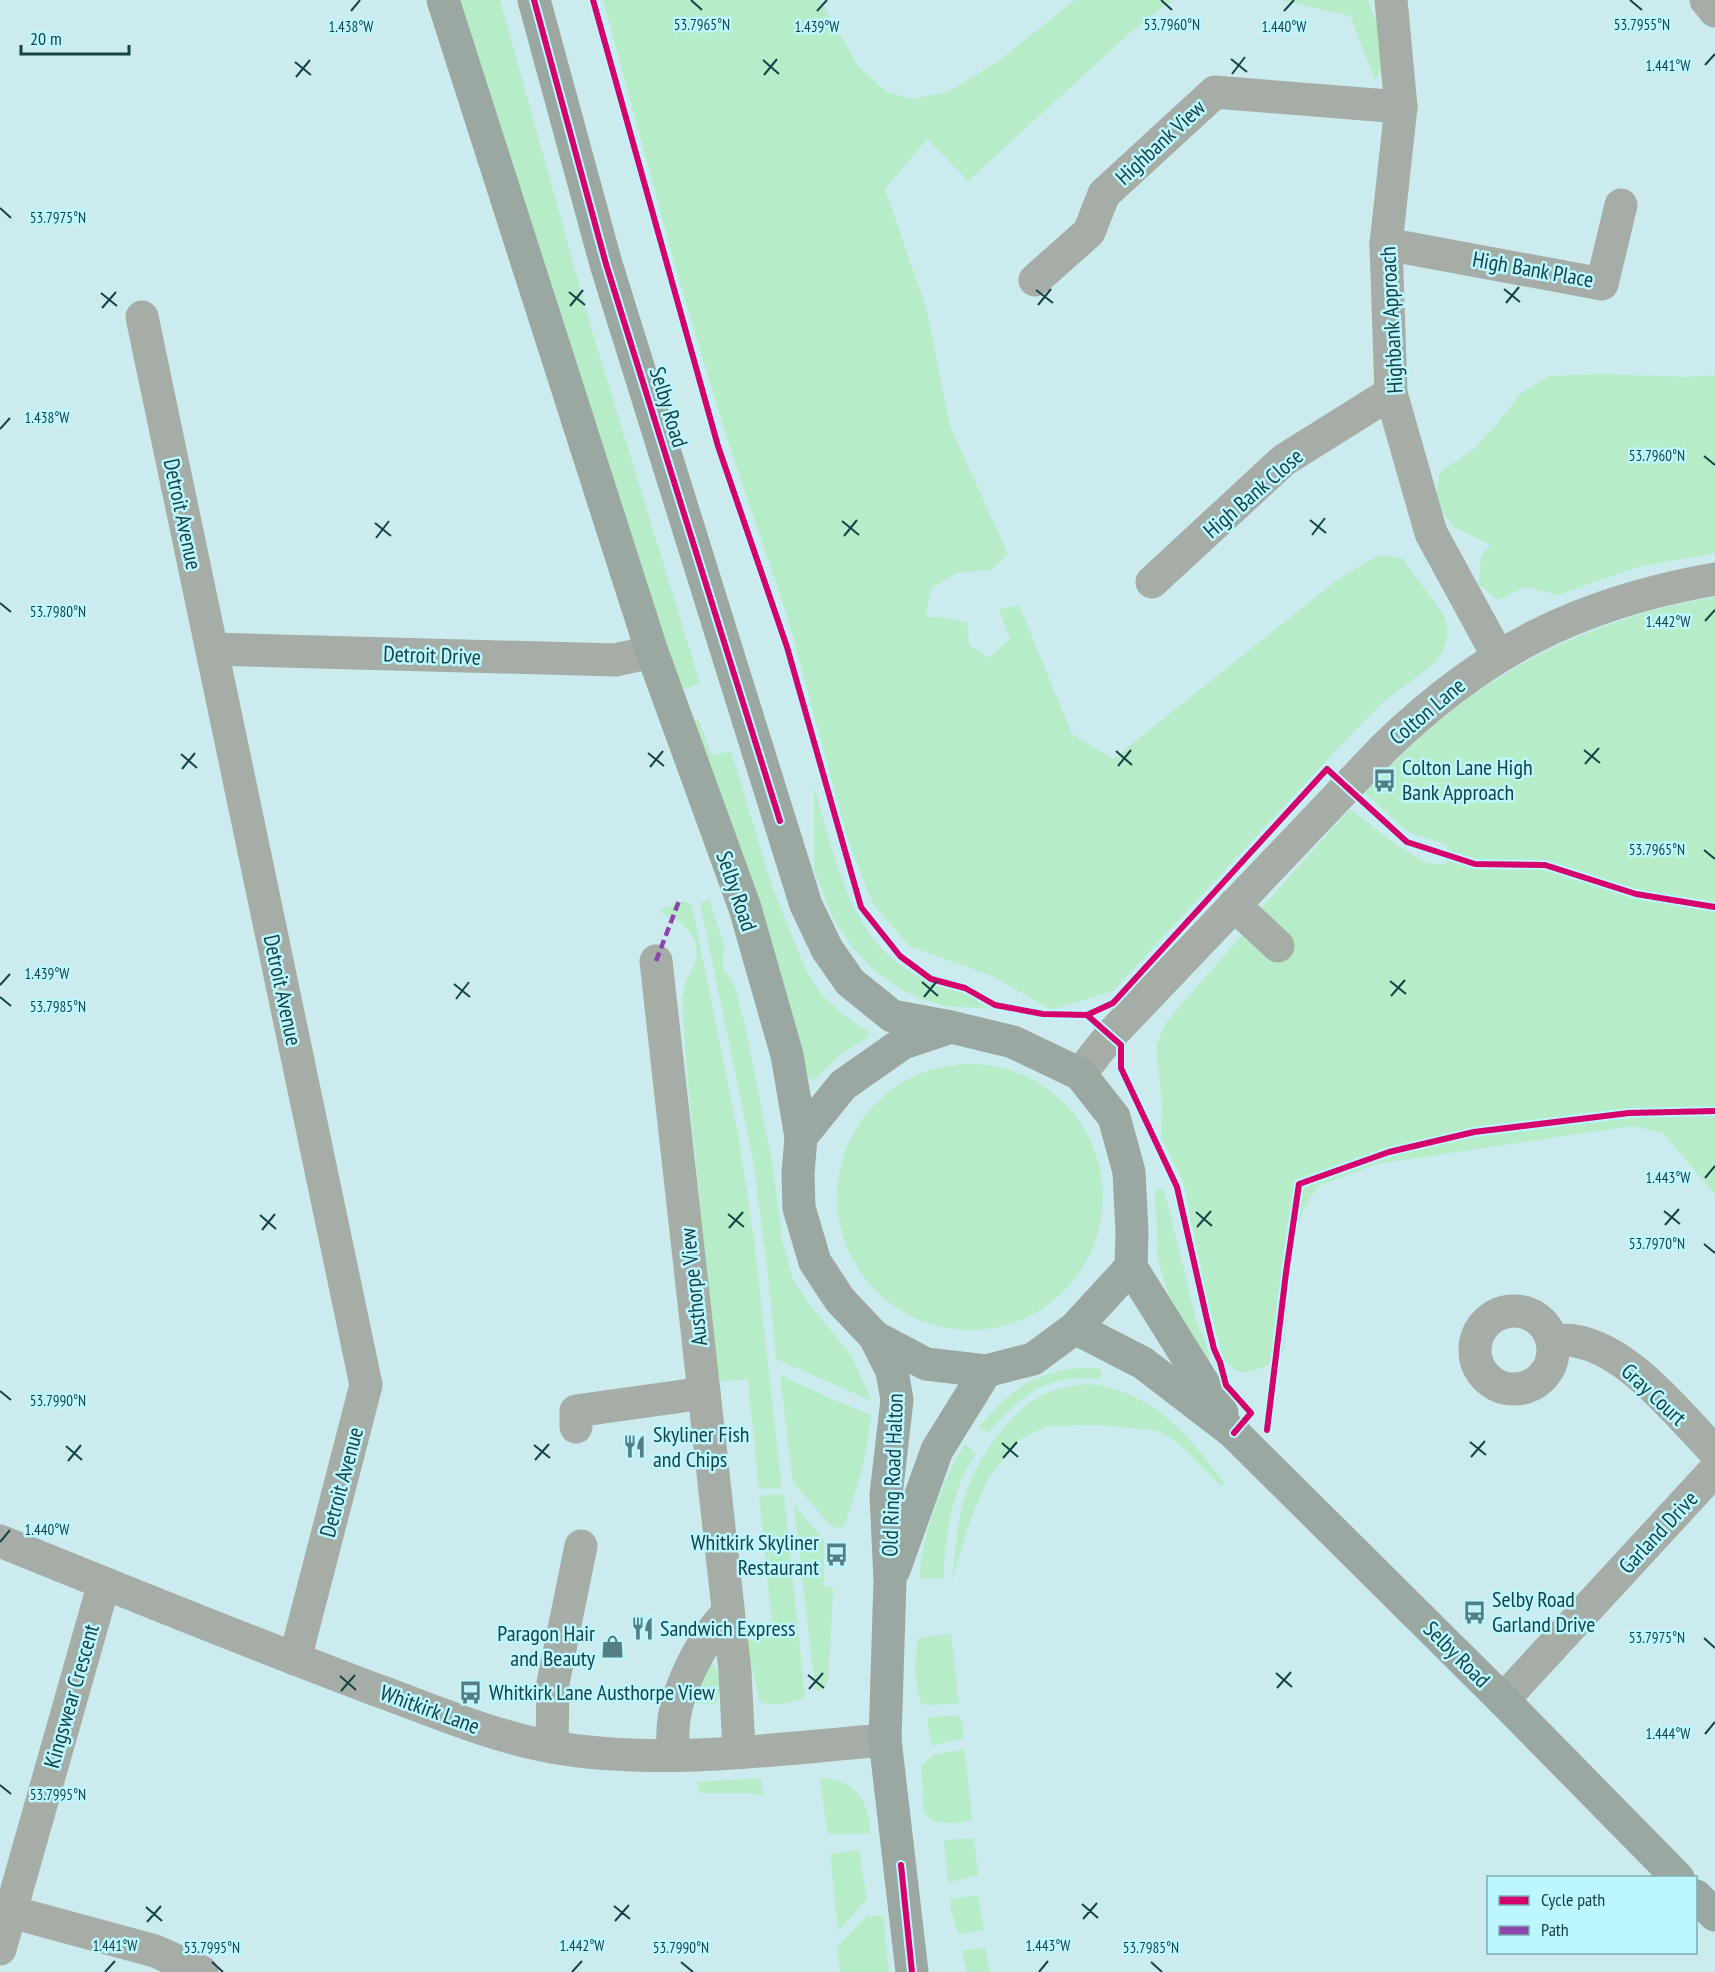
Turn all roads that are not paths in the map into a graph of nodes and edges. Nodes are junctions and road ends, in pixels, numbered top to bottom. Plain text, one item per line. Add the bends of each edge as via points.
1 (443, 0) edge
2 (534, 0) edge
3 (1706, 0) edge
4 (1394, 1) edge
5 (1715, 11) edge
6 (1401, 107) junction
7 (1621, 205) dead end
8 (1386, 244) junction
9 (1035, 280) dead end
10 (142, 317) dead end
11 (1391, 393) junction
12 (1715, 579) edge
13 (1152, 582) dead end
14 (212, 649) junction
15 (652, 652) junction
16 (1498, 656) junction
17 (1234, 905) junction
18 (1278, 946) dead end
19 (656, 961) dead end
20 (951, 1027) junction
21 (1080, 1074) junction
22 (801, 1137) junction
23 (1131, 1268) junction
24 (1075, 1328) junction
25 (875, 1338) junction
26 (1552, 1341) dead end
27 (986, 1371) junction
28 (704, 1393) junction
29 (576, 1426) dead end
30 (1234, 1433) junction
31 (1715, 1452) edge
32 (1715, 1470) edge
33 (0, 1541) edge
34 (581, 1546) dead end
35 (890, 1581) junction
36 (104, 1583) junction
37 (728, 1613) junction
38 (295, 1659) junction
39 (1503, 1700) junction
40 (885, 1740) junction
41 (552, 1747) junction
42 (739, 1751) junction
43 (674, 1755) junction
44 (1676, 1876) edge
45 (1697, 1898) edge
46 (5, 1910) edge
47 (1715, 1916) edge
48 (0, 1949) edge
49 (202, 1972) edge
50 (912, 1972) edge

1 - 15 main road, Selby Road
2 - 20 main road, Selby Road via 606,264 806,905 827,949 850,982 892,1016
3 - 5 street
4 - 6 street, Highbank Approach
6 - 8 street, Highbank Approach
6 - 9 street, Highbank View via 1215,92 1104,194 1089,232
7 - 8 street, High Bank Place via 1602,284
8 - 11 street, Highbank Approach
10 - 14 street, Detroit Avenue
11 - 13 street, High Bank Close via 1284,460
11 - 16 street, Highbank Approach via 1431,533
12 - 16 street, Colton Lane via 1613,603 1536,635
14 - 15 street, Detroit Drive via 615,660
14 - 38 street, Detroit Avenue via 366,1385
15 - 22 main road, Selby Road via 745,908 787,1055
16 - 17 street, Colton Lane via 1456,684 1384,747
17 - 18 street
17 - 21 street, Colton Lane via 1110,1036
19 - 28 street, Austhorpe View
20 - 21 main road, Selby Road via 1013,1042
20 - 22 main road via 903,1043 843,1085
21 - 23 main road via 1114,1117 1129,1172
22 - 25 main road, Selby Road via 799,1208 815,1262 840,1300
23 - 24 main road
23 - 30 main road, Selby Road
24 - 27 main road via 1033,1359
24 - 30 main road, Selby Road via 1143,1363
25 - 27 main road via 926,1364
25 - 35 main road, Old Ring Road Halton via 892,1371 897,1400 886,1495
26 - 31 street, Gray Court via 1574,1340 1603,1350 1635,1370
27 - 35 main road, Old Ring Road Halton via 937,1450
28 - 29 street via 576,1411
28 - 37 street, Austhorpe View
30 - 39 main road, Selby Road
32 - 39 street, Garland Drive
33 - 36 street, Whitkirk Lane
34 - 41 street via 553,1683
35 - 40 main road, Old Ring Road Halton
36 - 38 street, Whitkirk Lane
36 - 46 street, Kingswear Crescent
37 - 42 street, Austhorpe View
37 - 43 street via 699,1653 679,1695 673,1730
38 - 41 street, Whitkirk Lane via 482,1729
39 - 44 main road, Selby Road
40 - 42 street, Whitkirk Lane
40 - 50 main road, Old Ring Road Halton
41 - 43 street, Whitkirk Lane
42 - 43 street, Whitkirk Lane
45 - 47 main road
46 - 48 street, Kingswear Crescent
46 - 49 street via 154,1951

